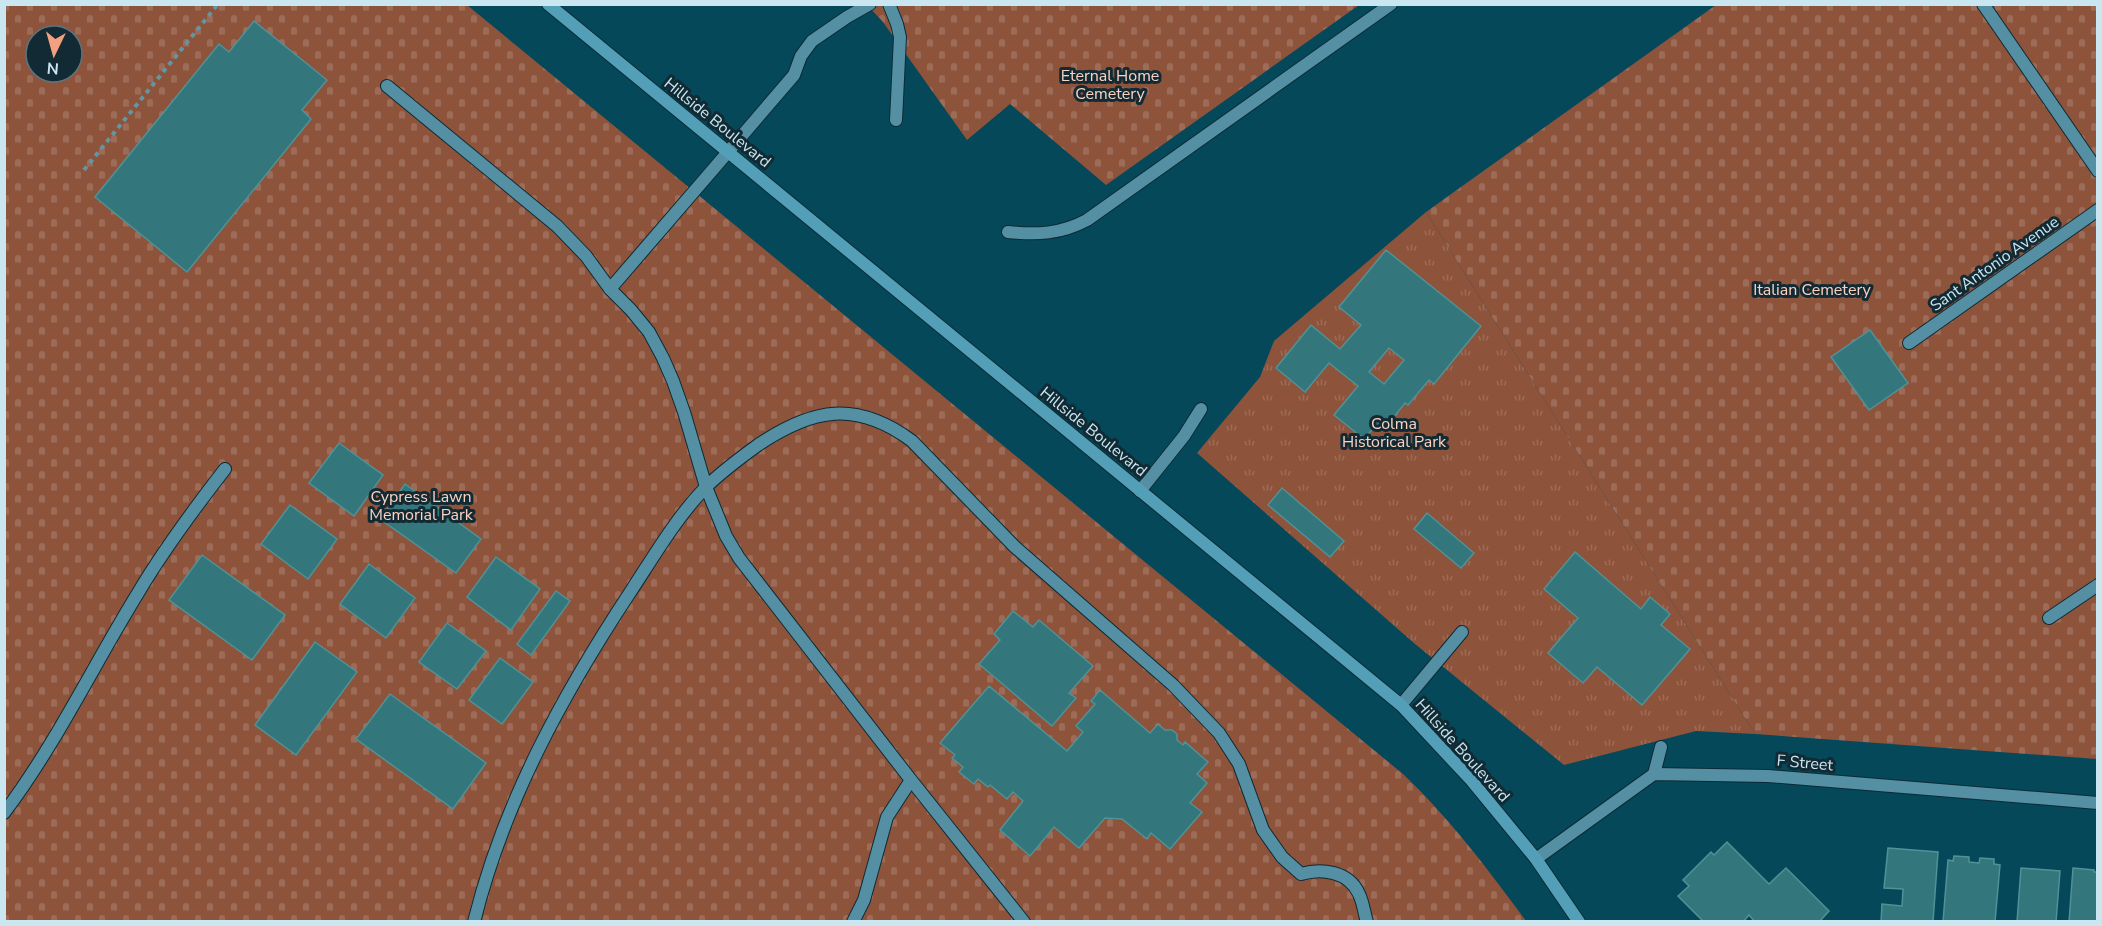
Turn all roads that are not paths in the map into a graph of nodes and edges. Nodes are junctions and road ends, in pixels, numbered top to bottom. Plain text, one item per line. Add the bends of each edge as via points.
1 (548, 4) edge
2 (870, 4) edge
3 (889, 4) edge
4 (1391, 4) edge
5 (1983, 4) edge
6 (387, 86) dead end
7 (896, 120) dead end
8 (728, 152) junction
9 (2097, 171) edge
10 (2097, 210) edge
11 (1008, 232) dead end
12 (610, 289) junction
13 (1909, 343) dead end
14 (1201, 409) dead end
15 (225, 469) dead end
16 (706, 487) junction
17 (1140, 491) junction
18 (2097, 585) edge
19 (2049, 618) dead end
20 (1462, 632) dead end
21 (1401, 705) junction
22 (1662, 747) dead end
23 (1654, 774) junction
24 (910, 780) junction
25 (2097, 803) edge
26 (4, 813) edge
27 (1536, 859) junction
28 (474, 921) edge
29 (853, 921) edge
30 (1024, 921) edge
31 (1367, 921) edge
32 (1579, 921) edge

1 - 8 main road, Hillside Boulevard
2 - 8 street via 812,41 794,75
3 - 7 street via 900,37
4 - 11 street via 1087,220 1058,232
5 - 9 street
6 - 12 street via 557,226
8 - 12 street
8 - 17 main road, Hillside Boulevard
10 - 13 street, Sant Antonio Avenue
12 - 16 street via 648,332 663,358
14 - 17 street
15 - 26 street via 160,557 44,754
16 - 24 street via 739,558
16 - 28 street via 674,526 548,727 495,848
16 - 31 street via 779,431 812,417 855,414 895,428 927,454 1015,547 1200,712 1235,756 1257,818 1272,846 1301,874 1328,872 1351,882 1359,892
17 - 21 main road, Hillside Boulevard
18 - 19 street
20 - 21 street
21 - 27 main road, Hillside Boulevard via 1471,780
22 - 23 street
23 - 25 street, F Street via 1768,776
23 - 27 street
24 - 29 street via 887,817 864,900
24 - 30 street
27 - 32 main road, Hillside Boulevard

